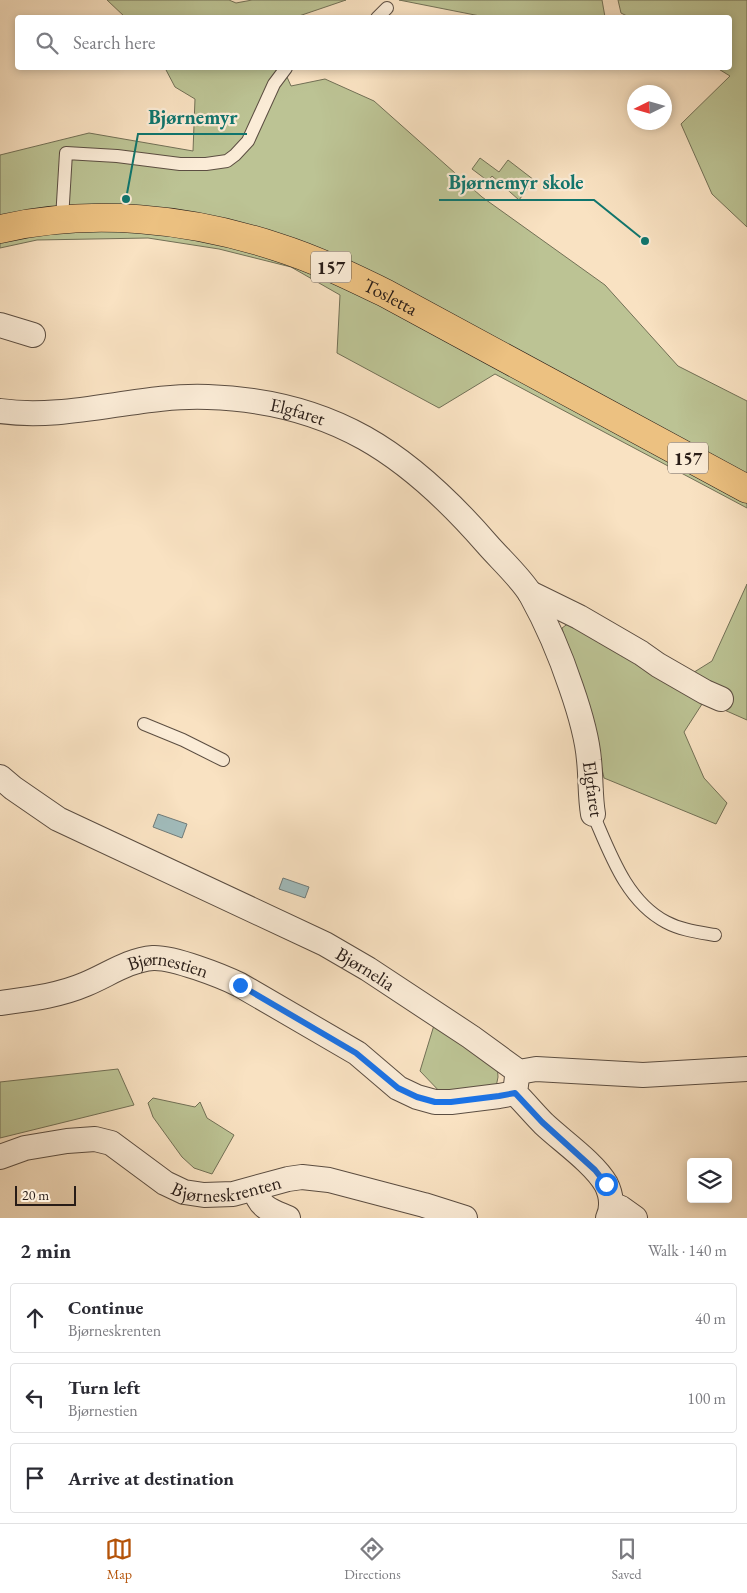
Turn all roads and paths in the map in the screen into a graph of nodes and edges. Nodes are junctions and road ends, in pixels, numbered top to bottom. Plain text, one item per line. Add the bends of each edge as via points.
1 (387, 8) dead end
2 (380, 15) edge
3 (284, 70) edge
4 (62, 220) junction
5 (0, 229) edge
6 (0, 325) edge
7 (32, 335) dead end
8 (0, 411) edge
9 (747, 489) edge
10 (530, 593) junction
11 (721, 699) dead end
12 (144, 724) dead end
13 (223, 760) dead end
14 (0, 777) edge
15 (593, 814) joint
16 (715, 935) dead end
17 (0, 1003) edge
18 (747, 1069) edge
19 (517, 1082) junction
20 (0, 1157) edge
21 (254, 1189) junction
22 (610, 1211) edge
23 (288, 1218) edge
24 (465, 1218) edge
25 (635, 1218) edge

1 - 2 lane
3 - 4 lane via 274,84 248,141 227,161 180,164 66,153
4 - 5 main road, Tosletta / 157
4 - 9 main road, Tosletta / 157 via 132,219 190,226 235,234 305,257 385,293
6 - 7 street
8 - 10 street, Elgfaret via 72,410 162,398 207,396 260,402 320,416 371,441 406,464 454,507
10 - 11 street, Elgfaret via 579,617
10 - 15 street, Elgfaret via 557,650 577,704 589,759
12 - 13 lane
14 - 19 street, Bjørnelia via 58,819 325,944 368,969 463,1032
15 - 16 lane, Elgfaret via 624,880 651,912 676,926
17 - 19 street, Bjørnestien via 70,990 122,965 153,958 168,960 240,985 356,1053 398,1088 417,1097 451,1102 499,1096
18 - 19 street via 643,1075 536,1069
19 - 22 street via 542,1122 606,1184
20 - 21 street, Bjørneskrenten via 25,1148 95,1139 111,1143 164,1183 184,1192 233,1194
21 - 23 street via 257,1200 267,1209
21 - 24 street, Bjørneskrenten via 302,1177 329,1180
22 - 25 street via 621,1208

